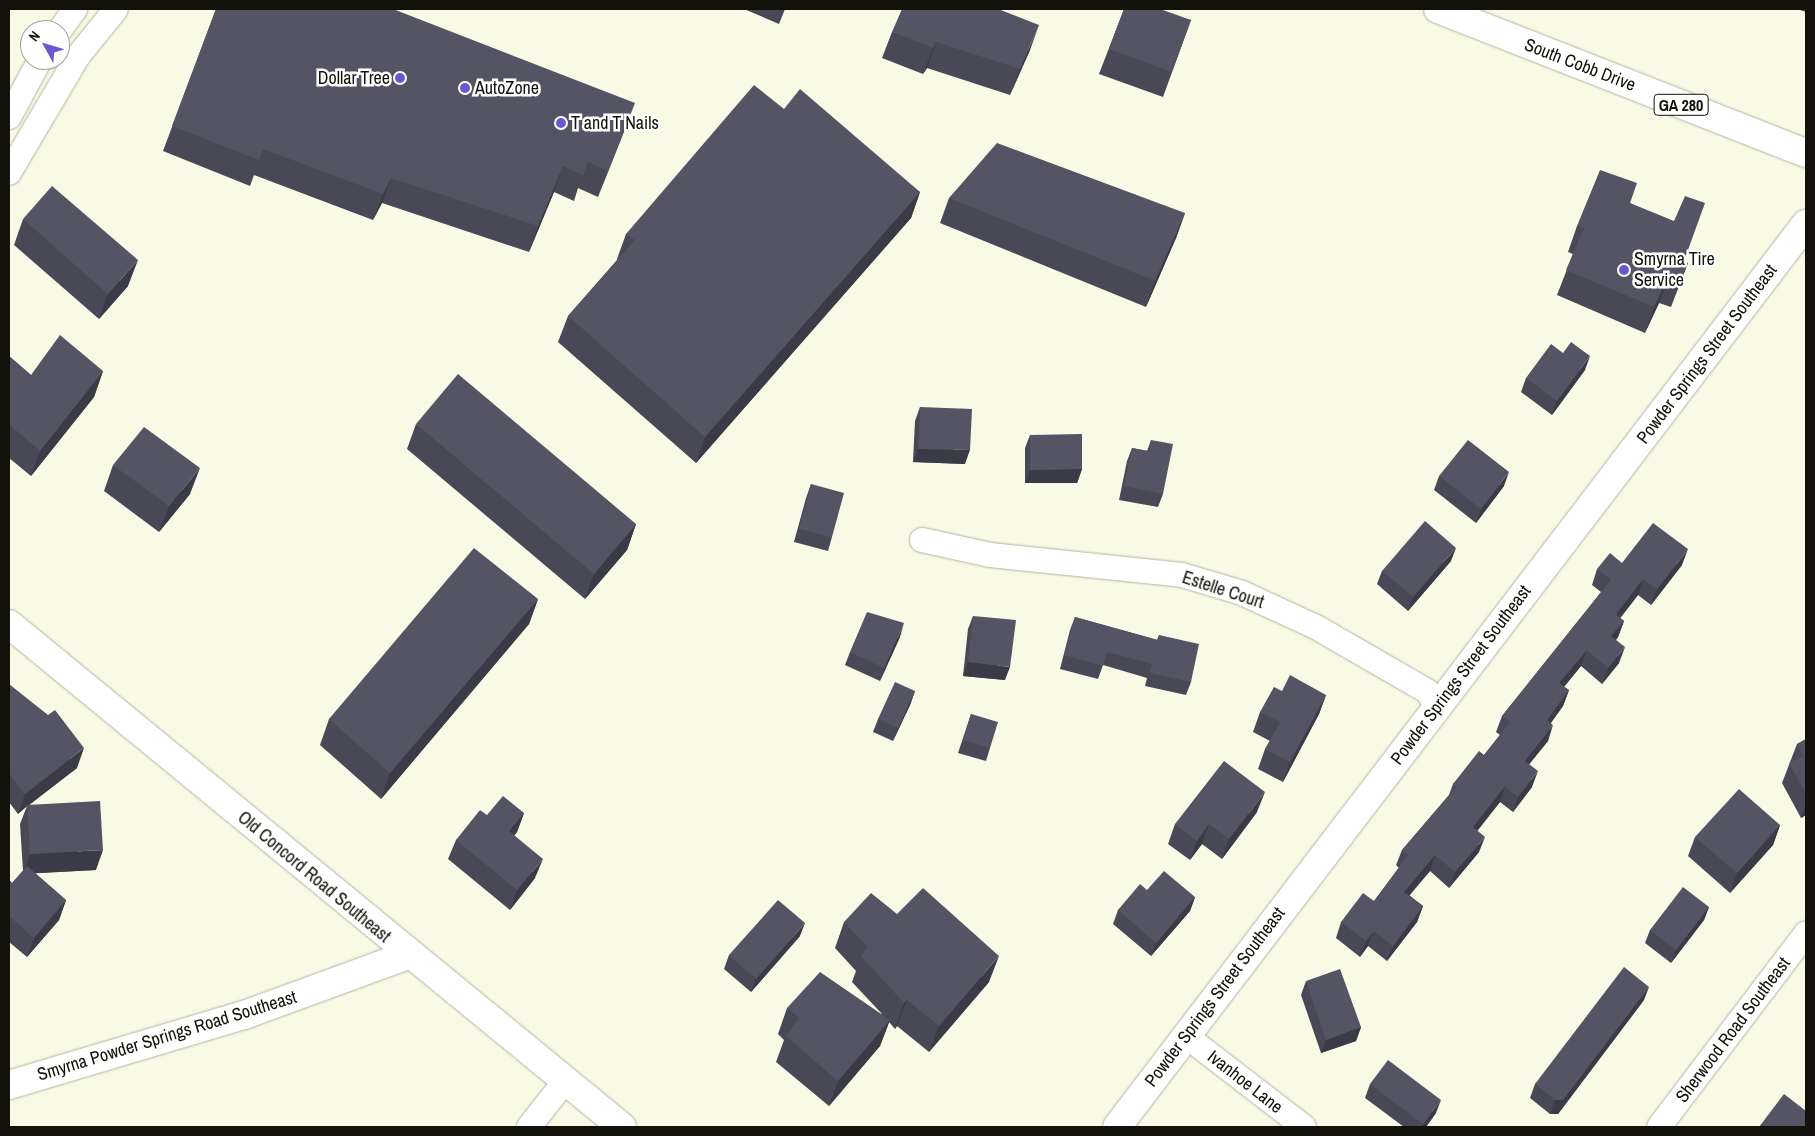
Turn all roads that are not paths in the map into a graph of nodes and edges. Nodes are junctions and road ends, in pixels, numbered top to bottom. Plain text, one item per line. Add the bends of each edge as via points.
1 (75, 9) edge
2 (116, 9) edge
3 (1438, 9) edge
4 (67, 20) edge
5 (34, 70) edge
6 (9, 116) edge
7 (1806, 153) edge
8 (9, 173) edge
9 (1806, 224) edge
10 (922, 540) dead end
11 (9, 624) edge
12 (1437, 706) junction
13 (1806, 933) edge
14 (408, 955) junction
15 (1186, 1036) junction
16 (565, 1081) junction
17 (9, 1085) edge
18 (529, 1127) edge
19 (622, 1127) edge
20 (1117, 1127) edge
21 (1304, 1127) edge
22 (1659, 1127) edge

1 - 4 street
2 - 8 street via 78,56
3 - 7 street, South Cobb Drive / GA 280
5 - 6 street
9 - 12 street, Powder Springs Street Southeast
10 - 12 street, Estelle Court via 990,555 1182,575 1242,593 1316,627 1427,691
11 - 14 street, Old Concord Road Southeast
12 - 15 street, Powder Springs Street Southeast
13 - 22 street, Sherwood Road Southeast
14 - 16 street, Old Concord Road Southeast
14 - 17 street, Smyrna Powder Springs Road Southeast via 244,1015
15 - 20 street, Powder Springs Street Southeast
15 - 21 street, Ivanhoe Lane
16 - 18 street
16 - 19 street, Old Concord Road Southeast

